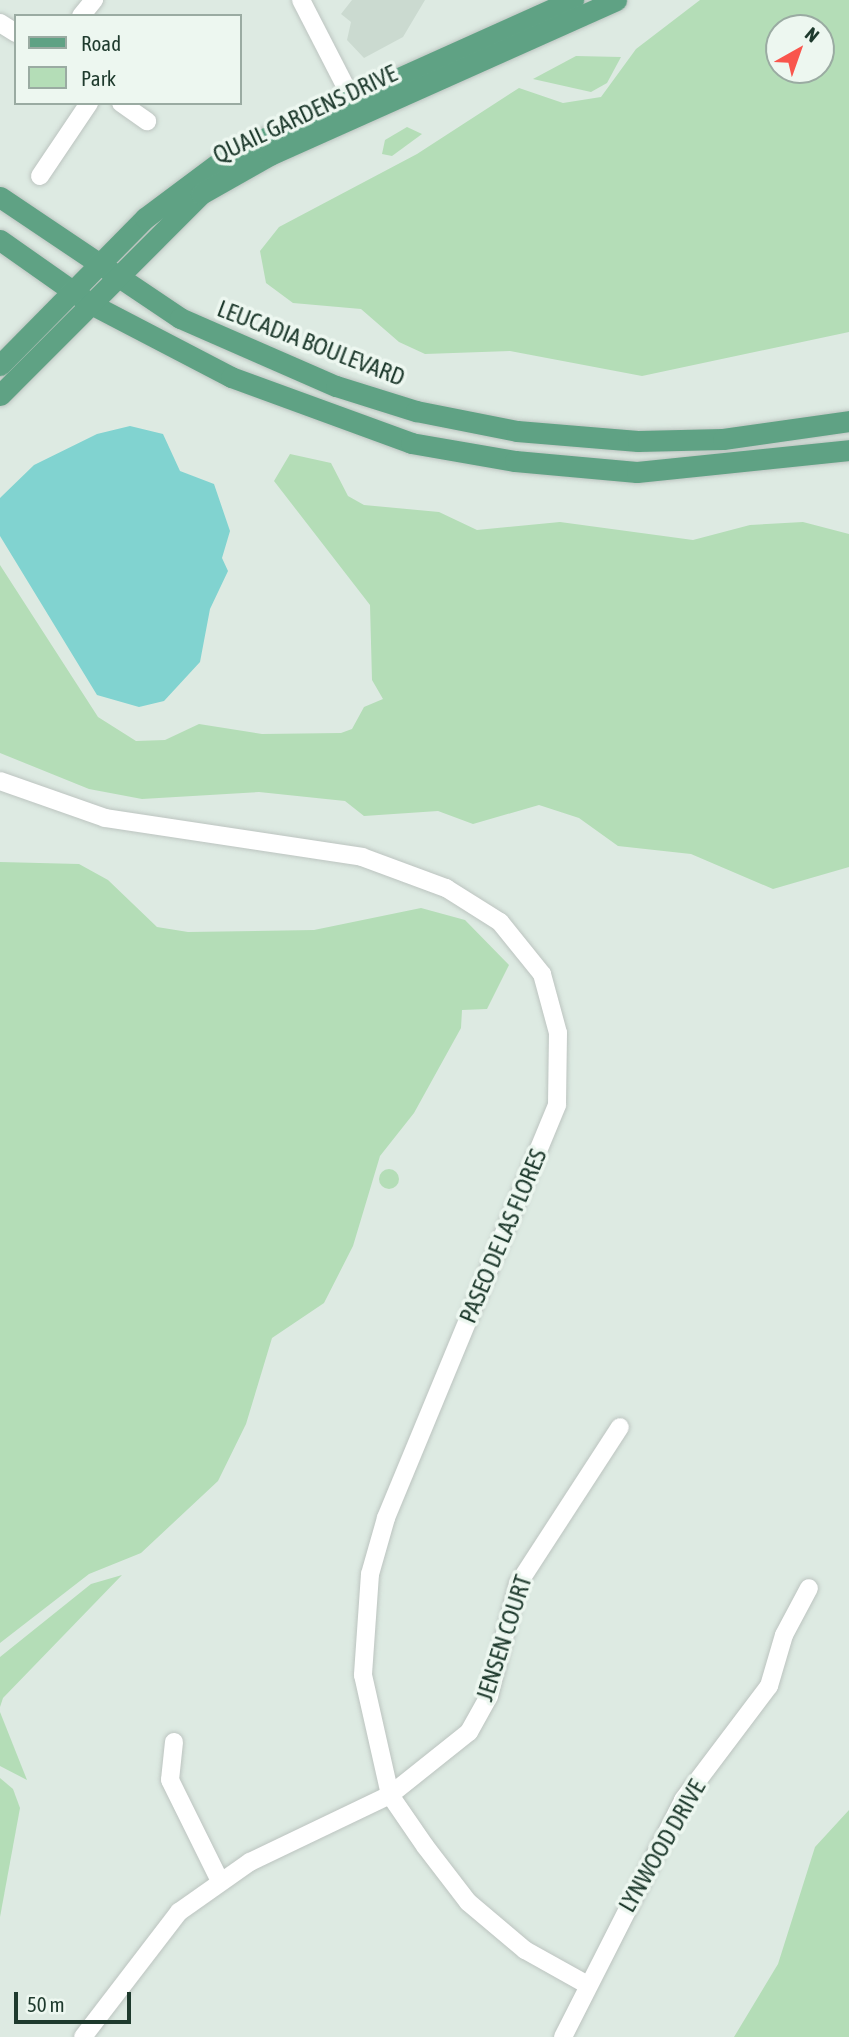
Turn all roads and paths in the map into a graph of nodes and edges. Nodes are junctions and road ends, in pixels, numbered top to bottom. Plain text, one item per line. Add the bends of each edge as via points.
1 (94, 0) edge
2 (300, 0) edge
3 (573, 0) edge
4 (616, 0) edge
5 (83, 14) edge
6 (88, 105) edge
7 (124, 105) edge
8 (356, 107) junction
9 (147, 121) dead end
10 (40, 176) dead end
11 (0, 197) edge
12 (0, 240) edge
13 (109, 270) junction
14 (74, 291) junction
15 (92, 304) junction
16 (0, 365) edge
17 (0, 396) edge
18 (849, 421) edge
19 (849, 450) edge
20 (0, 780) edge
21 (620, 1427) dead end
22 (809, 1588) dead end
23 (174, 1742) dead end
24 (390, 1795) junction
25 (220, 1881) junction
26 (588, 1985) junction
27 (83, 2037) edge
28 (563, 2037) edge

1 - 5 street
2 - 8 street
3 - 8 main road, QUAIL GARDENS DRIVE
4 - 8 main road, QUAIL GARDENS DRIVE
6 - 10 street
7 - 9 street
8 - 13 main road, QUAIL GARDENS DRIVE via 215,165 175,191
11 - 13 main road, LEUCADIA BOULEVARD
12 - 14 main road
13 - 14 main road, QUAIL GARDENS DRIVE
13 - 15 main road, QUAIL GARDENS DRIVE
13 - 18 main road, LEUCADIA BOULEVARD via 180,318 251,352 367,397 490,426 638,441 723,439
14 - 15 main road
14 - 16 main road, QUAIL GARDENS DRIVE
15 - 17 main road, QUAIL GARDENS DRIVE
15 - 19 main road via 231,377 411,443 515,461 637,472
20 - 24 street, PASEO DE LAS FLORES via 105,818 362,857 446,888 500,922 542,974 558,1033 556,1105 386,1518 370,1574 363,1675
21 - 24 street, JENSEN COURT via 518,1584 489,1696 469,1732
22 - 26 street, LYNWOOD DRIVE via 769,1686 683,1800
23 - 25 street via 170,1780
24 - 25 street, JENSEN COURT
24 - 26 street, PASEO DE LAS FLORES via 468,1902 525,1950
25 - 27 street, JENSEN COURT via 179,1912
26 - 28 street, LYNWOOD DRIVE

